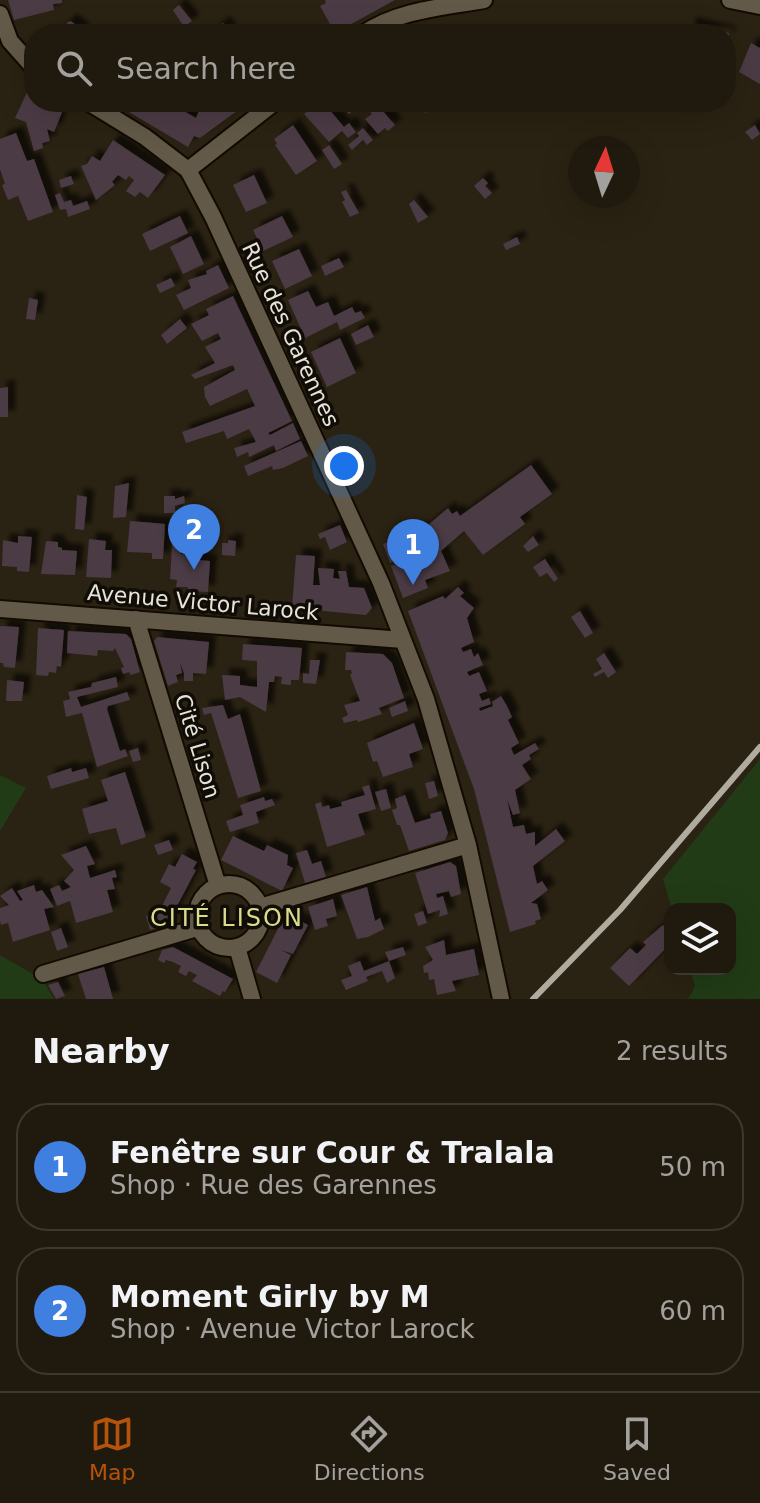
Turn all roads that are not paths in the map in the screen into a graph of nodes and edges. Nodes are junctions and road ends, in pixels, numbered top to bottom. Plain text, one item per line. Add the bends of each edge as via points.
1 (484, 0) edge
2 (730, 0) edge
3 (760, 6) edge
4 (0, 14) edge
5 (382, 24) edge
6 (24, 57) edge
7 (104, 112) edge
8 (262, 112) edge
9 (188, 170) junction
10 (0, 609) edge
11 (136, 619) junction
12 (403, 640) junction
13 (468, 845) junction
14 (218, 886) junction
15 (260, 907) junction
16 (200, 927) junction
17 (237, 947) junction
18 (43, 974) dead end
19 (252, 999) edge
20 (501, 999) edge

1 - 5 street via 413,12
2 - 3 street
4 - 6 street via 10,41
7 - 9 street, Rue des Garennes
8 - 9 street
9 - 12 street, Rue des Garennes
10 - 11 street, Avenue Victor Larock
11 - 12 street, Avenue Victor Larock
11 - 14 street, Cité Lison
12 - 13 street, Rue des Garennes via 426,699
13 - 15 street
13 - 20 street, Rue des Garennes
14 - 15 street via 239,885
14 - 16 street via 200,903
15 - 17 street via 257,932
16 - 17 street via 211,942
16 - 18 street
17 - 19 street

